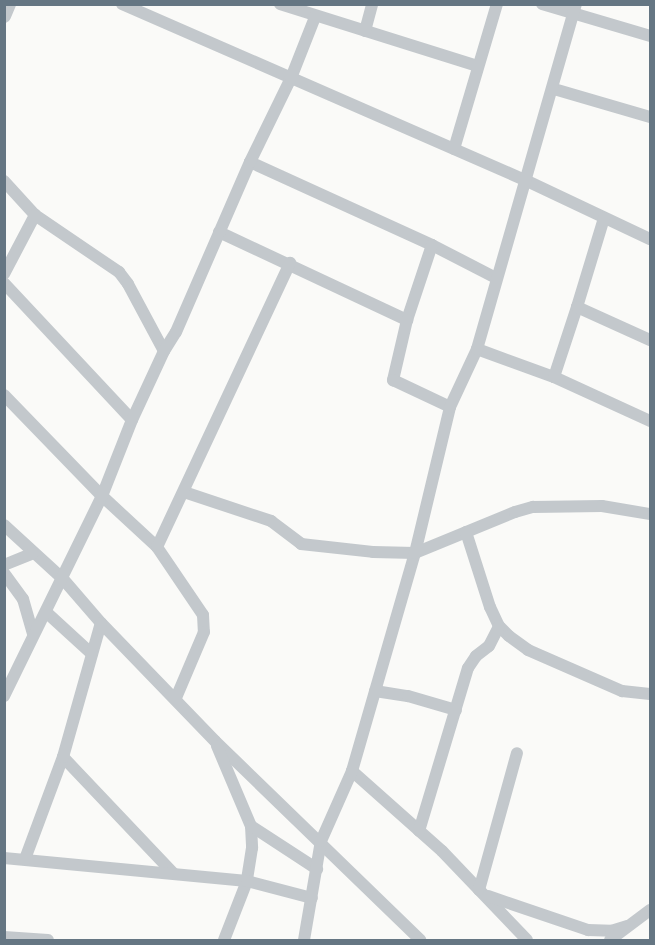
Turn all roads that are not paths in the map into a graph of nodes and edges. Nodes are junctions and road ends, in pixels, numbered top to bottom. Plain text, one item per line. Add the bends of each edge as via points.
1 (9, 4) edge
2 (280, 4) edge
3 (372, 4) edge
4 (497, 4) edge
5 (542, 4) edge
6 (126, 5) edge
7 (575, 9) edge
8 (4, 16) edge
9 (315, 17) junction
10 (366, 32) junction
11 (651, 36) edge
12 (478, 66) junction
13 (291, 78) junction
14 (554, 89) junction
15 (651, 117) edge
16 (454, 149) junction
17 (250, 162) junction
18 (525, 180) junction
19 (4, 181) edge
20 (35, 214) junction
21 (604, 218) junction
22 (219, 232) junction
23 (651, 239) edge
24 (432, 245) junction
25 (291, 263) junction
26 (4, 274) edge
27 (496, 278) junction
28 (4, 283) edge
29 (577, 307) junction
30 (407, 320) junction
31 (651, 340) edge
32 (477, 349) junction
33 (164, 351) junction
34 (554, 377) junction
35 (4, 395) edge
36 (450, 407) junction
37 (132, 420) junction
38 (651, 421) edge
39 (184, 492) junction
40 (102, 495) junction
41 (651, 514) edge
42 (4, 525) edge
43 (466, 532) junction
44 (157, 547) junction
45 (33, 553) junction
46 (415, 554) junction
47 (4, 565) edge
48 (4, 573) edge
49 (63, 579) junction
50 (46, 612) junction
51 (101, 623) junction
52 (499, 626) junction
53 (33, 634) junction
54 (92, 654) junction
55 (375, 691) junction
56 (651, 694) edge
57 (4, 696) edge
58 (176, 698) junction
59 (456, 710) junction
60 (215, 741) junction
61 (517, 753) dead end
62 (63, 757) junction
63 (352, 771) junction
64 (251, 826) junction
65 (419, 831) junction
66 (321, 841) junction
67 (4, 858) edge
68 (25, 860) junction
69 (317, 869) junction
70 (173, 873) junction
71 (247, 881) junction
72 (481, 893) junction
73 (312, 898) junction
74 (650, 911) edge
75 (627, 926) junction
76 (4, 937) edge
77 (48, 940) edge
78 (224, 940) edge
79 (304, 940) edge
80 (420, 940) edge
81 (527, 940) edge
82 (610, 940) edge

1 - 8 street
2 - 9 street
3 - 10 street
4 - 12 street
5 - 7 street
6 - 13 street
7 - 11 street
7 - 14 street
9 - 10 street
9 - 13 street
10 - 12 street
12 - 16 street
13 - 16 street
13 - 17 street
14 - 15 street
14 - 18 street
16 - 18 street
17 - 22 street
17 - 24 street
18 - 21 street
18 - 27 street
19 - 20 street
20 - 26 street
20 - 33 street via 119,272
21 - 23 street
21 - 29 street
22 - 25 street
22 - 33 street
24 - 27 street
24 - 30 street
25 - 30 street
25 - 39 street
27 - 32 street
28 - 37 street
29 - 31 street
29 - 34 street
30 - 36 street via 393,380
32 - 34 street
32 - 36 street
33 - 37 street
34 - 38 street
35 - 40 street
36 - 46 street
37 - 40 street
39 - 44 street
39 - 46 street via 271,521 301,544
40 - 44 street
40 - 49 street
41 - 43 street via 602,506 534,507
42 - 45 street
43 - 46 street
43 - 52 street
44 - 58 street via 204,619 204,632
45 - 47 street
45 - 49 street
46 - 55 street
48 - 53 street via 23,599
49 - 50 street
49 - 51 street
50 - 53 street
50 - 54 street
51 - 54 street
51 - 58 street
52 - 56 street via 528,650 622,691
52 - 59 street via 489,646 468,668
53 - 57 street
54 - 62 street
55 - 59 street
55 - 63 street
58 - 60 street
59 - 65 street
60 - 64 street
60 - 66 street
61 - 72 street
62 - 68 street
62 - 70 street
63 - 65 street
63 - 66 street
64 - 69 street
64 - 71 street
65 - 72 street
66 - 69 street
66 - 80 street
67 - 68 street
68 - 70 street
69 - 73 street
70 - 71 street
71 - 73 street
71 - 78 street
72 - 75 street via 588,930 611,931
72 - 81 street
73 - 79 street
74 - 75 street
75 - 82 street
76 - 77 street

